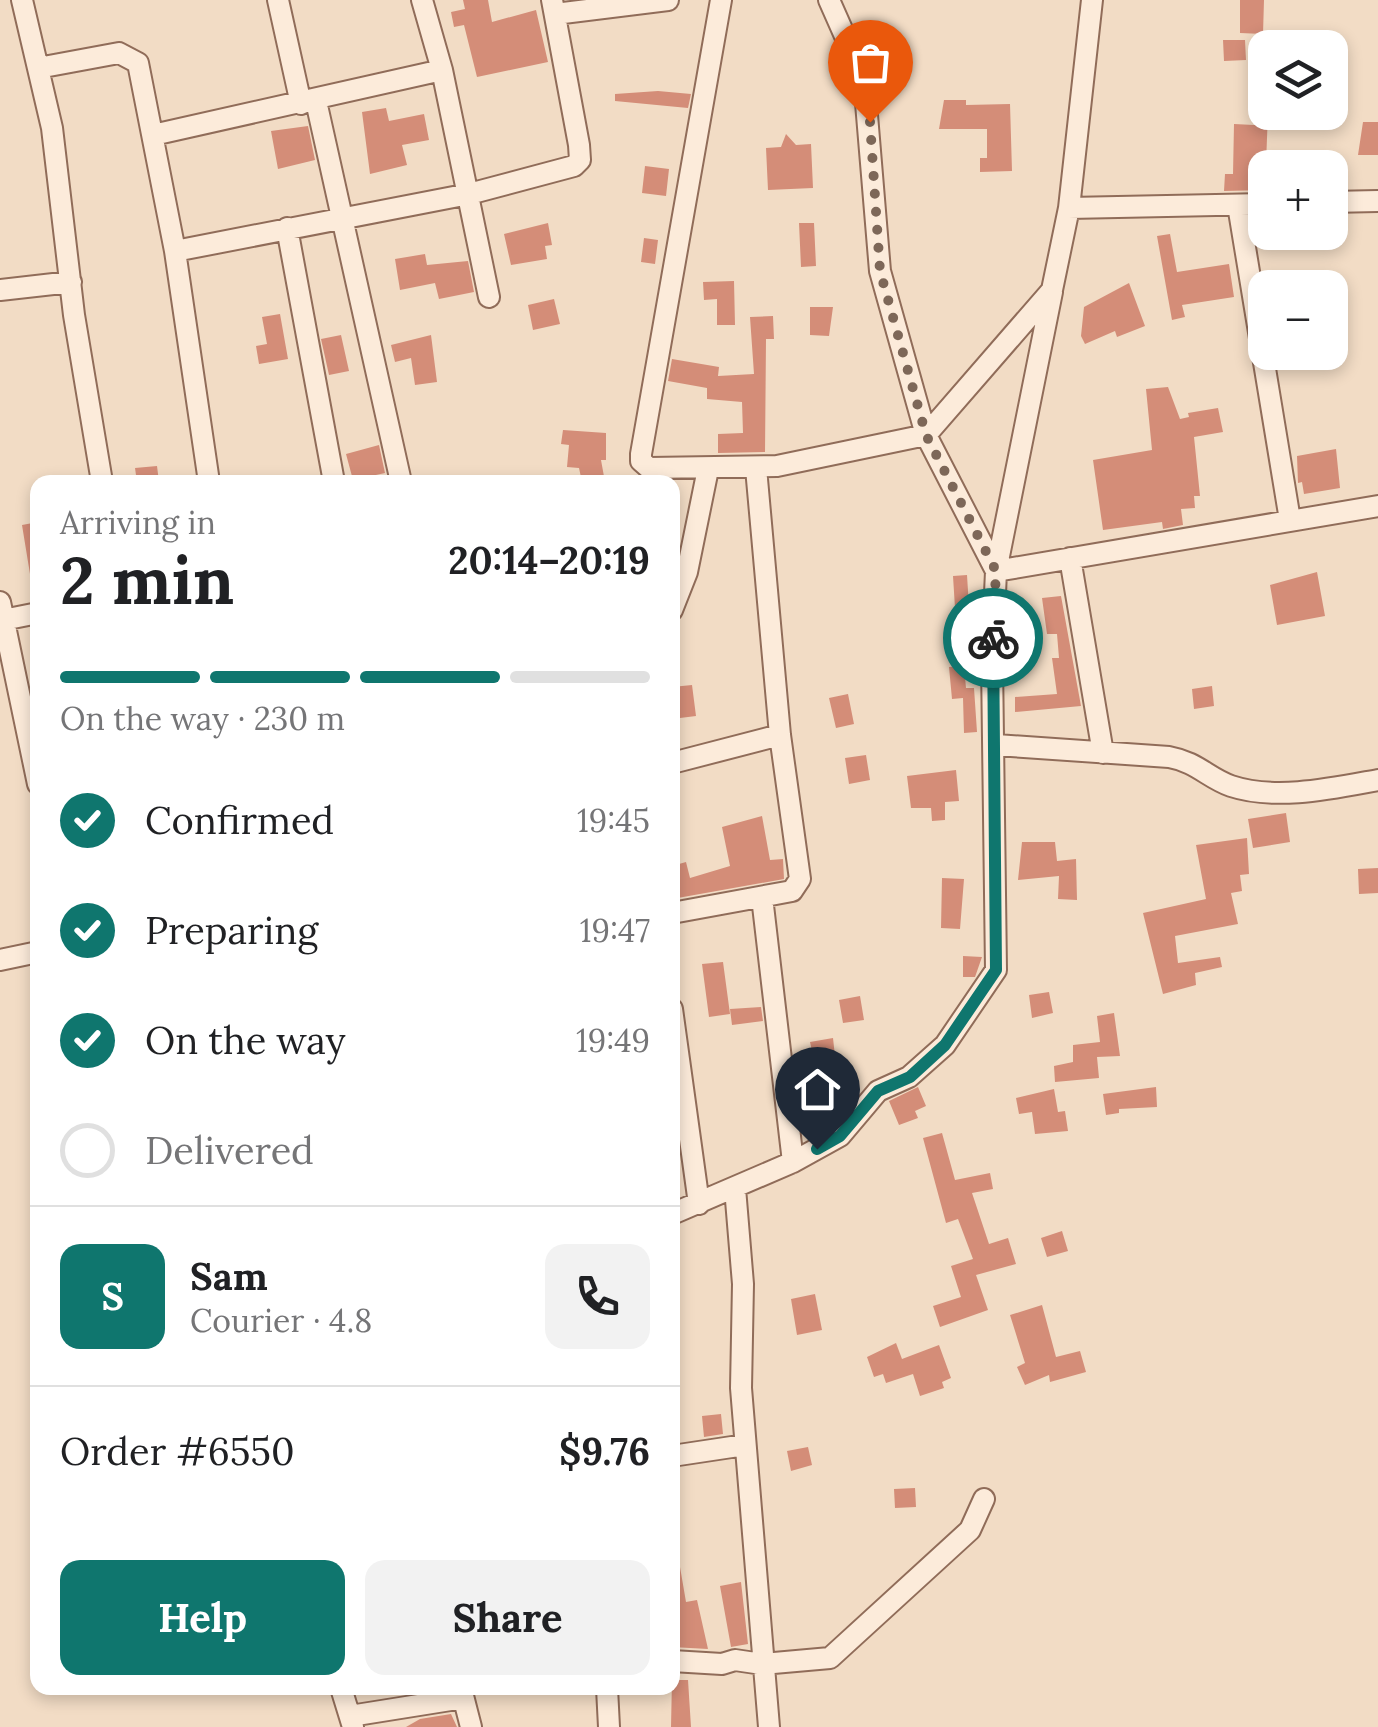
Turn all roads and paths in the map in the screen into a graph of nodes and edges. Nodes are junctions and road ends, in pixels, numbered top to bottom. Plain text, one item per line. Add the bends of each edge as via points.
1 (22, 0) edge
2 (278, 0) edge
3 (422, 0) edge
4 (668, 0) edge
5 (721, 0) edge
6 (829, 0) edge
7 (1092, 0) edge
8 (554, 7) edge
9 (38, 68) junction
10 (442, 70) junction
11 (308, 102) junction
12 (153, 135) junction
13 (468, 194) junction
14 (1378, 201) edge
15 (1348, 202) edge
16 (1238, 204) junction
17 (1248, 204) edge
18 (1070, 208) junction
19 (343, 220) junction
20 (287, 228) junction
21 (174, 251) junction
22 (71, 282) junction
23 (0, 290) edge
24 (1052, 290) junction
25 (488, 298) dead end
26 (926, 435) junction
27 (756, 468) junction
28 (708, 469) junction
29 (101, 475) edge
30 (209, 475) edge
31 (333, 475) edge
32 (399, 475) edge
33 (1378, 506) edge
34 (1290, 520) junction
35 (1070, 558) junction
36 (996, 571) junction
37 (680, 590) edge
38 (1, 611) edge
39 (30, 613) edge
40 (780, 735) junction
41 (996, 745) junction
42 (30, 747) edge
43 (1103, 753) junction
44 (680, 762) edge
45 (1378, 780) edge
46 (762, 897) junction
47 (680, 912) edge
48 (30, 954) edge
49 (0, 960) edge
50 (680, 1066) edge
51 (793, 1162) junction
52 (734, 1188) junction
53 (699, 1204) junction
54 (680, 1211) edge
55 (745, 1444) junction
56 (680, 1455) edge
57 (984, 1499) dead end
58 (680, 1661) edge
59 (762, 1664) junction
60 (342, 1695) edge
61 (454, 1695) edge
62 (463, 1695) edge
63 (607, 1695) edge
64 (352, 1722) edge
65 (471, 1727) edge
66 (609, 1727) edge
67 (769, 1727) edge

1 - 9 street
2 - 11 street
3 - 10 street
4 - 8 street
5 - 28 street via 641,462 649,468
6 - 26 street via 864,80 880,271
7 - 18 street
8 - 13 street via 580,160
9 - 12 street via 130,55 138,64
9 - 22 street
10 - 11 street
10 - 13 street
11 - 12 street
11 - 19 street
12 - 21 street
13 - 19 street
13 - 25 street
14 - 15 street
16 - 17 street
16 - 18 street
16 - 34 street
18 - 24 street
19 - 20 street
19 - 32 street
20 - 21 street
20 - 31 street
21 - 30 street
22 - 23 street
22 - 29 street
24 - 26 street
24 - 36 street
26 - 27 street
26 - 36 street
27 - 28 street
27 - 40 street
28 - 37 street
33 - 34 street
34 - 35 street
35 - 36 street
35 - 43 street
36 - 41 street
38 - 39 street
38 - 42 street
40 - 44 street
40 - 46 street via 800,879 792,892
41 - 43 street
41 - 51 street via 996,970 945,1045 910,1077 878,1091 840,1136
43 - 45 street via 1189,760 1230,786 1270,791
46 - 47 street
46 - 51 street
48 - 49 street
50 - 53 street
51 - 52 street
52 - 53 street
52 - 55 street
53 - 54 street
55 - 56 street
55 - 59 street
57 - 59 street via 970,1530 844,1649 830,1658
58 - 59 street
59 - 67 street
60 - 64 street
61 - 64 street
62 - 65 street
63 - 66 street

